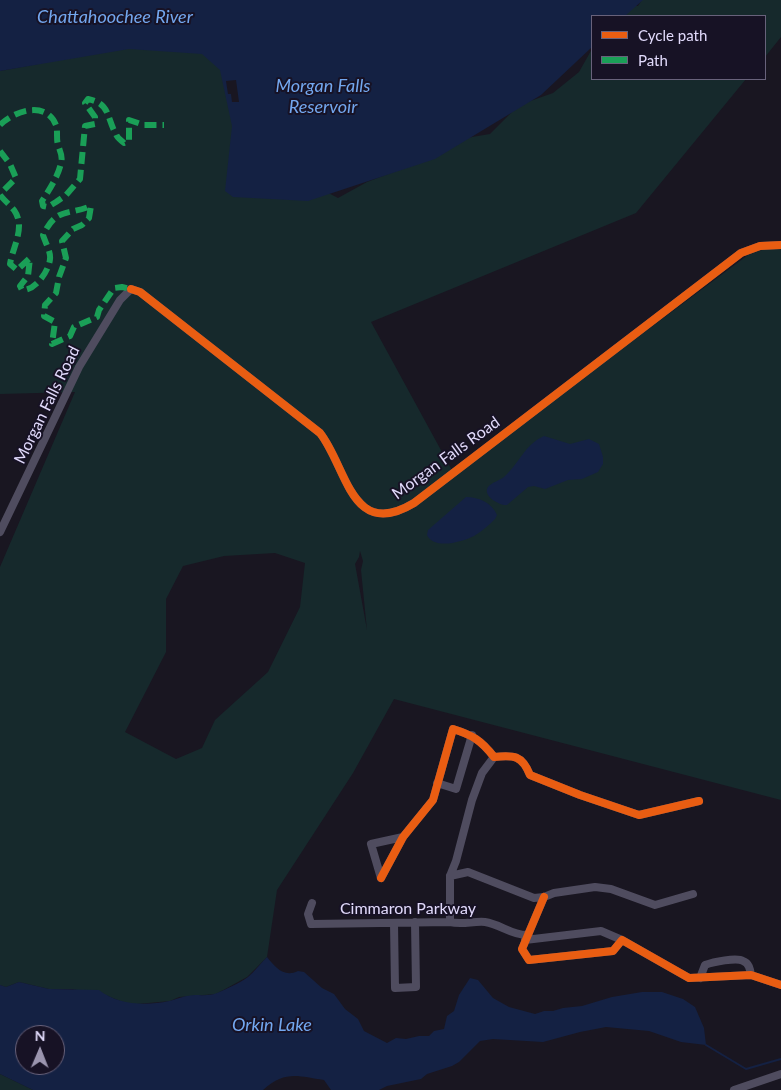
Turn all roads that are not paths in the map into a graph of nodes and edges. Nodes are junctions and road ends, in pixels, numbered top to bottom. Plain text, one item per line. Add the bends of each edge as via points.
1 (781, 245) edge
2 (0, 532) edge
3 (472, 735) junction
4 (494, 757) junction
5 (436, 783) junction
6 (698, 801) dead end
7 (403, 837) junction
8 (450, 876) junction
9 (693, 894) dead end
10 (544, 897) junction
11 (312, 903) dead end
12 (415, 922) junction
13 (450, 922) junction
14 (394, 923) junction
15 (526, 938) junction
16 (622, 940) junction
17 (751, 975) junction
18 (700, 978) junction
19 (781, 985) edge
20 (781, 1074) edge
21 (734, 1090) edge

1 - 2 street, Morgan Falls Road via 760,246 741,253 414,503 387,514 367,508 352,492 320,433 140,292 131,289 120,300 79,367
3 - 4 street
3 - 5 street via 453,729
3 - 5 street via 456,789
4 - 6 street via 516,758 525,763 530,775 639,815
4 - 8 street via 482,773 472,800
5 - 7 street via 433,800
7 - 7 street via 372,844 381,878 399,845
8 - 10 street via 468,872 534,898
8 - 13 street
9 - 10 street via 655,904 611,889 594,888
10 - 15 street
11 - 14 street, Cimmaron Parkway via 308,914 311,924
12 - 13 street, Cimmaron Parkway
12 - 14 street, Cimmaron Parkway
12 - 14 street via 416,987 402,988 395,988
13 - 15 street, Cimmaron Parkway via 486,922
15 - 16 street via 601,931
15 - 16 street via 522,949 529,960 613,951
16 - 18 street via 689,978
17 - 18 street
17 - 18 street via 749,966 739,959 705,965
17 - 19 street
20 - 21 street

